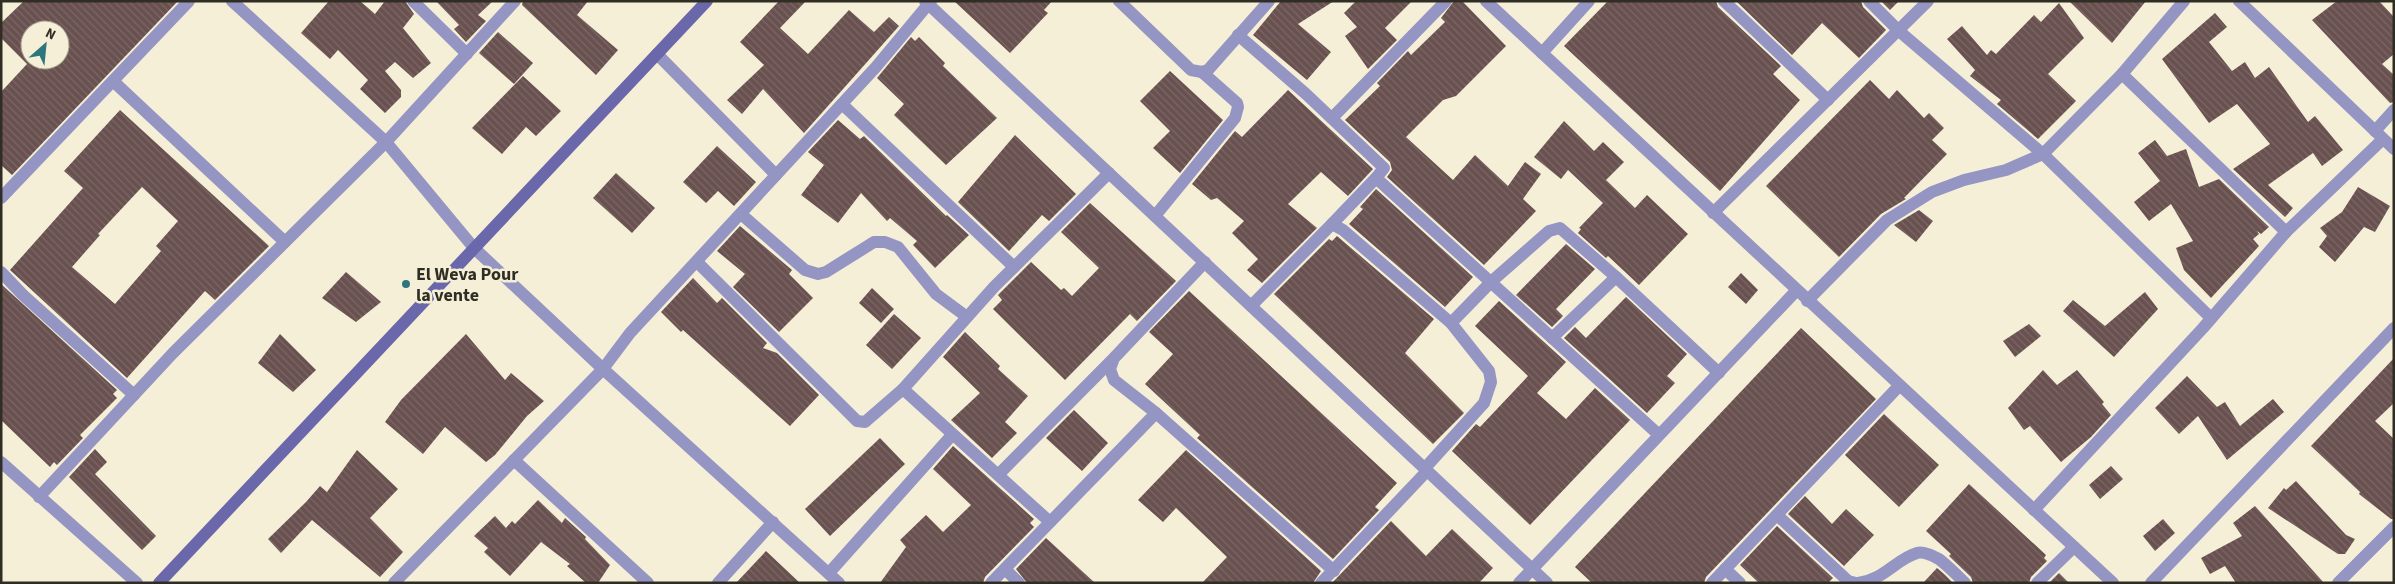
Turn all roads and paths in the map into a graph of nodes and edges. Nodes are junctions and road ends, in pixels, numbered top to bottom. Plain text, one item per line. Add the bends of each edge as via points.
1 (190, 1) edge
2 (232, 1) edge
3 (413, 1) edge
4 (515, 1) edge
5 (707, 1) edge
6 (1119, 1) edge
7 (1269, 1) edge
8 (1446, 1) edge
9 (1486, 1) edge
10 (1589, 1) edge
11 (1724, 1) edge
12 (1869, 1) edge
13 (1928, 1) edge
14 (2184, 1) edge
15 (2239, 1) edge
16 (928, 2) edge
17 (1899, 31) junction
18 (1238, 35) junction
19 (467, 54) junction
20 (657, 54) junction
21 (1542, 54) junction
22 (1202, 72) junction
23 (2122, 74) junction
24 (113, 81) junction
25 (1828, 100) junction
26 (842, 104) junction
27 (2394, 110) edge
28 (1332, 118) junction
29 (2379, 135) junction
30 (386, 142) junction
31 (2394, 149) edge
32 (2043, 154) junction
33 (1109, 173) junction
34 (776, 175) junction
35 (1376, 178) junction
36 (2, 196) edge
37 (1713, 213) junction
38 (741, 214) junction
39 (1155, 216) junction
40 (1332, 224) junction
41 (2286, 232) junction
42 (285, 242) junction
43 (474, 248) junction
44 (696, 262) junction
45 (1205, 262) junction
46 (1014, 267) junction
47 (1, 272) edge
48 (1616, 277) junction
49 (1492, 281) junction
50 (1796, 291) junction
51 (1808, 301) junction
52 (1251, 306) junction
53 (967, 317) junction
54 (2212, 318) junction
55 (1450, 324) junction
56 (2394, 328) edge
57 (1552, 338) junction
58 (1114, 358) junction
59 (603, 369) junction
60 (1719, 373) junction
61 (1898, 386) junction
62 (903, 389) junction
63 (134, 394) junction
64 (1156, 413) junction
65 (1658, 434) junction
66 (952, 435) junction
67 (514, 460) junction
68 (1, 462) edge
69 (1426, 469) junction
70 (999, 474) junction
71 (39, 497) junction
72 (2034, 510) junction
73 (1777, 515) junction
74 (773, 522) junction
75 (1050, 522) junction
76 (2394, 527) edge
77 (2074, 547) junction
78 (1005, 569) junction
79 (1532, 569) junction
80 (1725, 569) junction
81 (1334, 570) junction
82 (829, 573) junction
83 (2340, 582) edge
84 (137, 583) edge
85 (158, 583) edge
86 (394, 583) edge
87 (648, 583) edge
88 (718, 583) edge
89 (839, 583) edge
90 (991, 583) edge
91 (1019, 583) edge
92 (1321, 583) edge
93 (1519, 583) edge
94 (1547, 583) edge
95 (1712, 583) edge
96 (1740, 583) edge
97 (1857, 583) edge
98 (1965, 583) edge
99 (2038, 583) edge
100 (2113, 583) edge
101 (2151, 583) edge

1 - 24 street
2 - 30 street
3 - 19 street
4 - 19 street
5 - 20 main road
6 - 22 street via 1191,70
7 - 18 street
8 - 28 street
9 - 21 street
10 - 21 street
11 - 25 street
12 - 17 street
13 - 17 street
14 - 23 street
15 - 29 street
16 - 26 street
16 - 33 street
17 - 25 street
17 - 32 street
18 - 22 street via 1208,70
18 - 28 street
19 - 30 street
20 - 34 street
20 - 43 main road
21 - 37 street
22 - 39 street via 1237,103 1237,113
23 - 32 street
23 - 41 street
24 - 36 street
24 - 42 street
25 - 37 street
26 - 34 street
26 - 46 street
27 - 29 street
28 - 35 street via 1384,168
29 - 31 street
29 - 41 street
30 - 42 street
30 - 43 street
32 - 51 street via 2006,170 1964,180 1917,201 1887,220
32 - 54 street
33 - 39 street
33 - 46 street
34 - 38 street
35 - 40 street
35 - 49 street
37 - 50 street
38 - 44 street
38 - 53 street via 805,270 818,274 874,242 898,247 936,294
39 - 45 street
40 - 52 street
40 - 55 street via 1343,230
41 - 54 street
42 - 63 street
43 - 59 street
43 - 85 main road
44 - 59 street via 630,333
44 - 62 street via 859,422 865,422
45 - 52 street
45 - 58 street
46 - 53 street
47 - 63 street
48 - 49 street via 1560,228 1549,231
48 - 57 street
48 - 60 street
49 - 55 street
49 - 57 street
50 - 51 street
50 - 60 street
51 - 61 street
52 - 69 street
53 - 62 street
54 - 72 street
55 - 69 street via 1489,371 1491,382 1489,392 1476,413
56 - 101 street
57 - 65 street
58 - 64 street via 1110,369 1114,380
58 - 70 street
59 - 67 street
59 - 74 street
60 - 65 street
61 - 72 street
61 - 73 street
62 - 66 street
63 - 71 street
64 - 75 street
64 - 81 street
65 - 79 street
66 - 70 street
66 - 82 street
67 - 86 street
67 - 87 street
68 - 71 street
69 - 79 street
69 - 81 street
70 - 75 street
71 - 84 street
72 - 77 street
73 - 80 street
73 - 97 street via 1848,581
74 - 82 street
74 - 88 street
75 - 78 street
76 - 83 street
77 - 99 street
77 - 100 street
78 - 90 street
78 - 91 street
79 - 93 street
79 - 94 street
80 - 95 street
80 - 96 street
81 - 92 street
82 - 89 street
97 - 98 street via 1886,573 1918,553 1929,554 1939,560

